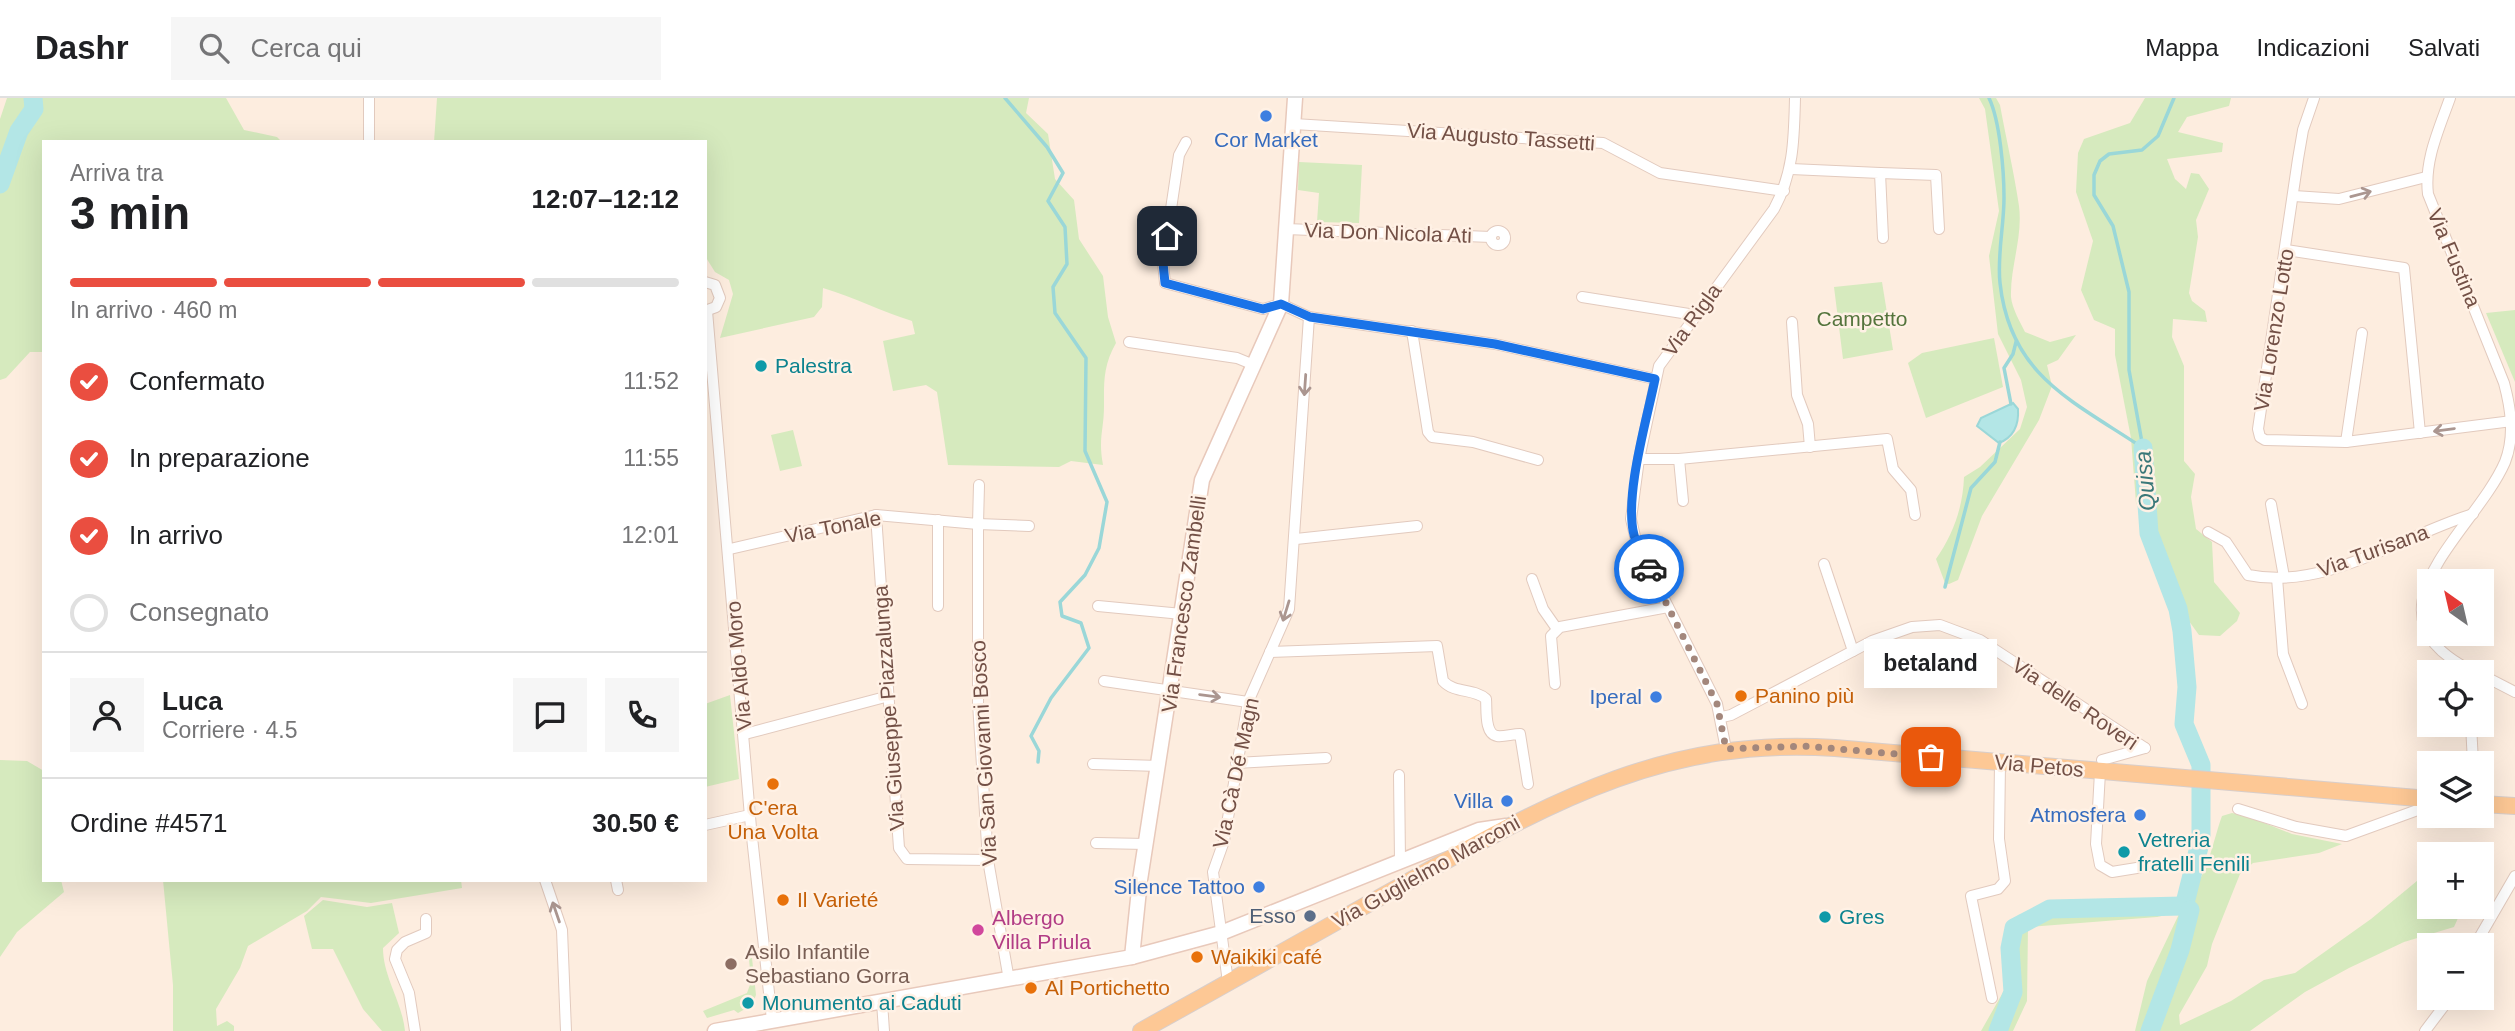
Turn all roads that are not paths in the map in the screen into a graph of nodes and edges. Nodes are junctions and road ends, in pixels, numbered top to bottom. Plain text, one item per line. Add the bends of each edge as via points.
1 (369, 98) edge
2 (1295, 98) edge
3 (1796, 98) edge
4 (2315, 98) edge
5 (2450, 98) edge
6 (1294, 124) junction
7 (369, 140) edge
8 (1186, 142) dead end
9 (1791, 169) junction
10 (1880, 173) junction
11 (2426, 177) junction
12 (1784, 191) junction
13 (2294, 196) junction
14 (1286, 229) junction
15 (1939, 229) dead end
16 (1491, 237) dead end
17 (1883, 238) dead end
18 (2287, 250) junction
19 (707, 283) edge
20 (1582, 298) dead end
21 (1281, 304) junction
22 (707, 311) edge
23 (1695, 314) junction
24 (1310, 317) junction
25 (707, 321) edge
26 (1792, 322) dead end
27 (1412, 331) junction
28 (2362, 333) dead end
29 (1129, 342) dead end
30 (1254, 365) junction
31 (1655, 379) junction
32 (2513, 416) edge
33 (2420, 433) junction
34 (2346, 442) junction
35 (1810, 447) junction
36 (1639, 459) junction
37 (1679, 459) junction
38 (1538, 460) dead end
39 (979, 485) dead end
40 (1683, 501) dead end
41 (2271, 503) dead end
42 (1915, 514) dead end
43 (2473, 514) junction
44 (876, 515) junction
45 (939, 520) junction
46 (978, 524) junction
47 (1029, 526) dead end
48 (1417, 526) dead end
49 (2208, 532) dead end
50 (1296, 539) junction
51 (730, 549) junction
52 (1824, 564) dead end
53 (2281, 578) junction
54 (1532, 579) dead end
55 (938, 606) dead end
56 (1098, 606) dead end
57 (1668, 607) junction
58 (1182, 614) junction
59 (1557, 629) junction
60 (1853, 651) junction
61 (1270, 652) junction
62 (2449, 660) edge
63 (1104, 681) dead end
64 (2494, 682) edge
65 (1555, 684) dead end
66 (1171, 692) junction
67 (2515, 692) edge
68 (889, 696) junction
69 (1248, 702) junction
70 (2302, 704) dead end
71 (1722, 717) junction
72 (745, 734) junction
73 (1726, 749) junction
74 (1326, 758) dead end
75 (2000, 763) junction
76 (1093, 764) dead end
77 (1236, 764) junction
78 (1159, 766) junction
79 (2101, 766) junction
80 (1399, 775) dead end
81 (1528, 784) dead end
82 (2417, 798) edge
83 (2494, 805) edge
84 (2515, 806) edge
85 (2238, 809) dead end
86 (2417, 810) edge
87 (750, 815) junction
88 (707, 825) edge
89 (1510, 825) junction
90 (1096, 843) dead end
91 (1146, 844) junction
92 (1438, 846) junction
93 (1461, 852) junction
94 (988, 860) junction
95 (1400, 861) junction
96 (2149, 866) dead end
97 (2515, 876) edge
98 (546, 882) edge
99 (426, 919) dead end
100 (1221, 933) junction
101 (2482, 933) edge
102 (1132, 957) junction
103 (1009, 980) junction
104 (1228, 982) junction
105 (1993, 998) dead end
106 (883, 1002) junction
107 (2441, 1010) edge
108 (772, 1020) junction
109 (415, 1031) edge
110 (566, 1031) edge
111 (715, 1031) edge
112 (884, 1031) edge
113 (1141, 1031) edge
114 (2425, 1031) edge

1 - 7 street
2 - 6 main road, Via Francesco Zambelli
3 - 9 street, Via Rigla
4 - 13 street, Via Lorenzo Lotto via 2303,130
5 - 11 street, Via Fustina
6 - 12 street, Via Augusto Tassetti via 1603,143 1660,173
6 - 14 main road, Via Francesco Zambelli
8 - 21 street via 1179,155 1163,263 1165,283 1263,309
9 - 10 street
9 - 12 street, Via Rigla
10 - 15 street via 1936,175
10 - 17 street
13 -> 11 street via 2339,200
11 - 32 street, Via Fustina via 2434,212 2479,318
12 - 23 street, Via Rigla
13 - 18 street, Via Lorenzo Lotto
14 - 16 street, Via Don Nicola Ati
14 - 21 main road, Via Francesco Zambelli
18 - 33 street via 2404,268
18 - 34 street, Via Lorenzo Lotto via 2260,437
19 - 22 street, Via Aldo Moro via 715,285 720,298 716,307
20 - 23 street
21 - 24 street
21 - 30 main road, Via Francesco Zambelli
23 - 31 street, Via Rigla
24 - 27 street
24 -> 50 street, Via Cà Dé Magn
25 - 51 street, Via Aldo Moro
26 - 35 street via 1797,395 1808,424
27 - 31 street
27 - 38 street via 1432,437 1473,442
28 - 34 street
29 - 30 street via 1237,358
30 - 58 main road, Via Francesco Zambelli via 1202,480
31 - 36 street, Via Rigla
32 -> 33 street, Via Lorenzo Lotto
32 - 43 street via 2506,461
33 - 34 street, Via Lorenzo Lotto
35 - 37 street
35 - 42 street via 1887,439 1893,469 1911,490
36 - 37 street
36 - 57 street, Via Rigla via 1633,533
37 - 40 street
39 - 46 street, Via San Giovanni Bosco
41 - 53 street
43 - 53 street, Via Turisana via 2325,571
43 - 62 street via 2432,573 2421,603 2426,630
44 - 45 street, Via Tonale
44 - 51 street, Via Tonale
44 - 68 street, Via Giuseppe Piazzalunga
45 - 46 street, Via Tonale
45 - 55 street
46 - 47 street
46 - 94 street, Via San Giovanni Bosco via 978,703
48 - 50 street
49 - 53 street, Via Turisana via 2226,542 2248,575
50 -> 61 street, Via Cà Dé Magn via 1289,609
51 - 72 street, Via Aldo Moro
52 - 60 street
53 - 70 street via 2283,654
54 - 59 street via 1543,609
56 - 58 street
57 - 59 street
57 - 71 street, Via Rigla
58 - 66 main road, Via Francesco Zambelli
59 - 65 street via 1551,636
60 - 71 street, Via delle Roveri
60 - 79 street, Via delle Roveri via 1892,632 1940,625 1980,640 2145,748
61 - 69 street, Via Cà Dé Magn
61 - 81 street via 1437,646 1443,681 1452,689 1486,699 1492,733 1520,734
63 - 66 street
64 - 67 street
66 -> 69 street
66 - 78 main road, Via Francesco Zambelli
68 - 72 street
68 - 94 street, Via Giuseppe Piazzalunga via 899,848 906,859
69 - 77 street, Via Cà Dé Magn
71 - 73 street, Via Rigla
72 - 87 street, Via Aldo Moro
73 - 75 main road, Via Petos via 1804,746
73 - 89 main road, Via Guglielmo Marconi via 1640,768
74 - 77 street
75 - 79 main road, Via Petos
75 - 105 street via 2000,856 2006,881 1998,889 1971,897
76 - 78 street
77 - 100 street, Via Cà Dé Magn via 1224,841 1213,872
78 - 91 main road, Via Francesco Zambelli
79 - 82 main road, Via Petos via 2218,782
79 - 96 street, Via Petos via 2096,844 2100,865 2112,872
80 - 95 street
83 - 84 main road
85 - 86 street via 2346,836
87 - 88 street
87 - 108 street, Via Aldo Moro
89 - 92 main road via 1479,830
89 - 93 main road, Via Guglielmo Marconi
90 - 91 street
91 - 102 main road, Via Francesco Zambelli
92 - 93 main road via 1453,846
92 - 95 main road
93 - 104 main road, Via Guglielmo Marconi
94 - 103 street, Via San Giovanni Bosco
95 - 100 main road
97 - 101 street
110 -> 98 street via 562,930
99 - 109 street via 426,933 405,942 395,959 409,993
100 - 102 main road
100 - 104 street, Via Cà Dé Magn
102 - 103 main road
103 - 106 main road
104 - 113 main road, Via Guglielmo Marconi
106 - 108 main road
106 - 112 street
107 - 114 street
108 - 111 main road

